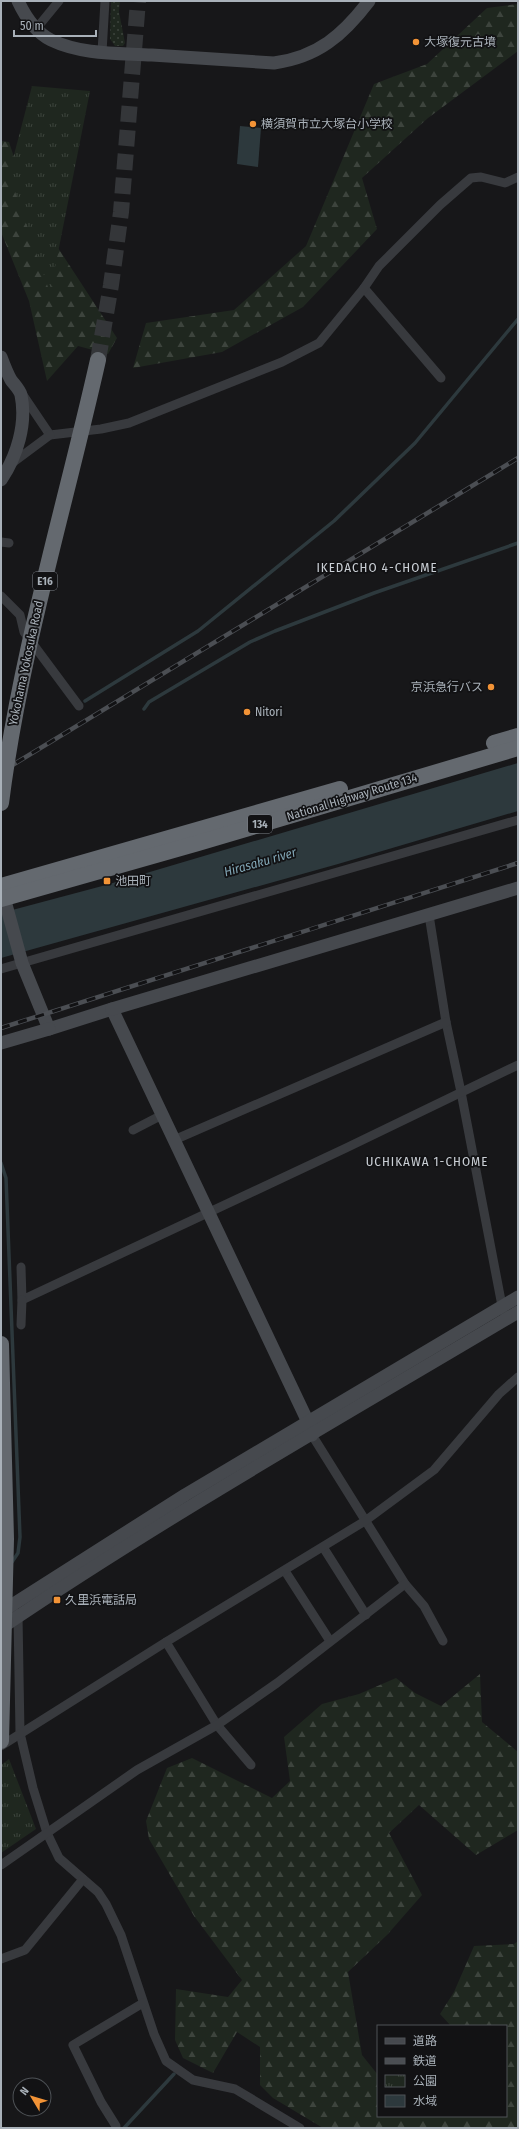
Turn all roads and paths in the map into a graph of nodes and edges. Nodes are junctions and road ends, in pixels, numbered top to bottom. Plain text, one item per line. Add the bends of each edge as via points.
1 (18, 1) edge
2 (59, 1) edge
3 (105, 1) edge
4 (369, 1) edge
5 (36, 29) junction
6 (102, 52) junction
7 (518, 177) edge
8 (364, 288) junction
9 (1, 357) edge
10 (441, 378) dead end
11 (6, 380) edge
12 (22, 394) junction
13 (50, 435) junction
14 (12, 464) junction
15 (1, 480) edge
16 (1, 596) edge
17 (79, 706) dead end
18 (518, 736) edge
19 (518, 748) edge
20 (1, 750) edge
21 (1, 803) edge
22 (518, 820) edge
23 (518, 888) edge
24 (3, 895) edge
25 (428, 915) junction
26 (21, 960) junction
27 (2, 969) edge
28 (112, 1009) junction
29 (446, 1022) junction
30 (49, 1029) junction
31 (1, 1043) edge
32 (518, 1065) edge
33 (461, 1092) junction
34 (162, 1115) junction
35 (133, 1130) dead end
36 (174, 1140) junction
37 (208, 1212) junction
38 (21, 1267) dead end
39 (518, 1297) edge
40 (22, 1300) junction
41 (502, 1306) junction
42 (518, 1312) edge
43 (504, 1320) junction
44 (21, 1325) dead end
45 (1, 1344) edge
46 (518, 1377) edge
47 (310, 1429) junction
48 (365, 1521) junction
49 (323, 1547) junction
50 (285, 1571) junction
51 (405, 1584) junction
52 (10, 1611) edge
53 (366, 1615) junction
54 (1, 1628) edge
55 (330, 1641) junction
56 (443, 1641) dead end
57 (166, 1642) junction
58 (217, 1725) junction
59 (20, 1733) junction
60 (1, 1740) edge
61 (1, 1746) edge
62 (251, 1765) dead end
63 (47, 1833) junction
64 (1, 1865) edge
65 (83, 1879) junction
66 (1, 1959) edge
67 (143, 2003) junction
68 (116, 2126) dead end
69 (300, 2128) edge

1 - 5 street via 23,13
2 - 5 street
3 - 6 street
4 - 6 street via 337,38 292,61 274,63
5 - 6 street via 49,39 71,48
7 - 8 street via 504,183 481,177 471,178 379,266
8 - 10 street
8 - 13 street via 319,343 282,362 129,423
9 - 11 street
11 - 12 street
12 - 13 street
12 - 14 street via 19,440
13 - 14 street
14 - 15 street
16 - 17 street via 20,615 24,632
18 - 24 highway, National Highway Route 134 / 134
19 - 24 highway, National Highway Route 134 / 134 via 198,843
20 - 21 highway, Yokohama Yokosuka Road / E16, bridge via 27,622 94,359 24,667
22 - 26 street
23 - 25 street
24 - 26 street
25 - 28 street
25 - 29 street
26 - 27 street
26 - 30 street
28 - 30 street
28 - 34 street
29 - 33 street
29 - 36 street
30 - 31 street
32 - 33 street
33 - 37 street
33 - 41 street
34 - 35 street
34 - 36 street
36 - 37 street
37 - 40 street
37 - 47 street
38 - 40 street
39 - 41 street
40 - 44 street
41 - 43 street
41 - 47 street
42 - 43 street
43 - 47 street
45 - 60 highway, bridge via 6,1539
46 - 48 street via 499,1394 434,1470
47 - 48 street
47 - 52 street via 179,1499
48 - 49 street
48 - 51 street
49 - 50 street
49 - 53 street
50 - 55 street
50 - 57 street
51 - 53 street
51 - 56 street via 424,1606
52 - 54 street
52 - 59 street
53 - 55 street
55 - 58 street
57 - 58 street
57 - 59 street
58 - 62 street
58 - 63 street via 137,1770
59 - 61 street
59 - 63 street
63 - 64 street
63 - 65 street via 59,1858
65 - 66 street via 25,1950
65 - 67 street via 98,1892 121,1935
67 - 68 street via 73,2045
67 - 69 street via 166,2060 193,2080 235,2089

